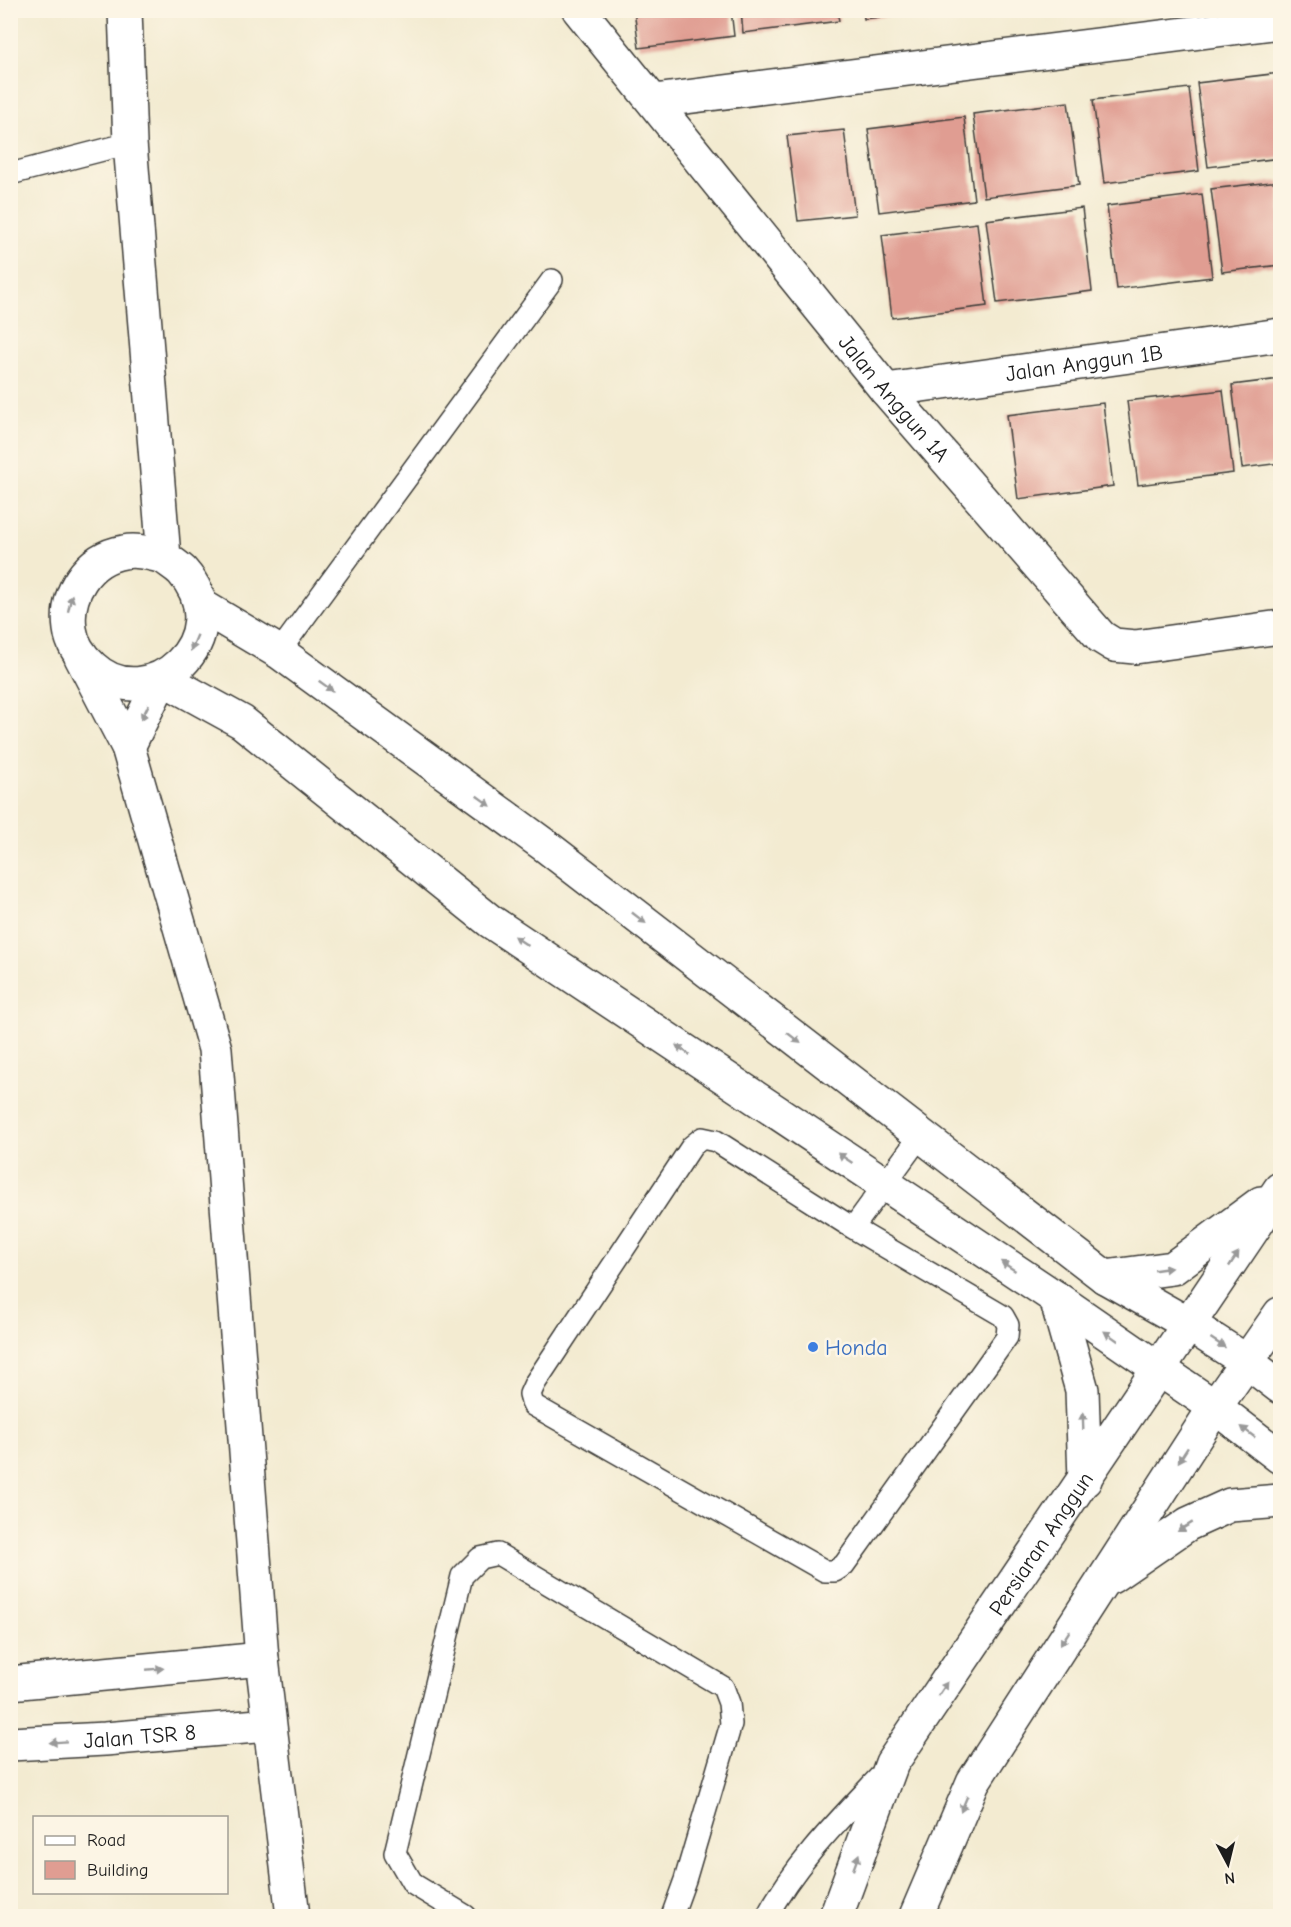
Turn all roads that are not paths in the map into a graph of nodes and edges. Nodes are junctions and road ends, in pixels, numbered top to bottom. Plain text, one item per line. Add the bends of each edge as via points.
1 (125, 10) edge
2 (579, 10) edge
3 (1281, 22) edge
4 (654, 101) junction
5 (130, 143) junction
6 (10, 174) edge
7 (552, 280) dead end
8 (1281, 335) edge
9 (886, 390) junction
10 (164, 557) junction
11 (200, 605) junction
12 (1281, 627) edge
13 (279, 652) junction
14 (81, 657) junction
15 (162, 678) junction
16 (128, 747) junction
17 (920, 1136) junction
18 (886, 1185) junction
19 (1280, 1189) edge
20 (853, 1228) junction
21 (1105, 1277) junction
22 (1056, 1298) junction
23 (1281, 1314) edge
24 (1190, 1325) junction
25 (1246, 1361) junction
26 (1159, 1369) junction
27 (1281, 1387) edge
28 (1215, 1407) junction
29 (1281, 1457) edge
30 (1085, 1480) junction
31 (1281, 1501) edge
32 (1096, 1588) junction
33 (262, 1659) junction
34 (10, 1683) edge
35 (269, 1725) junction
36 (10, 1744) edge
37 (892, 1763) junction
38 (293, 1917) edge
39 (466, 1917) edge
40 (672, 1917) edge
41 (767, 1917) edge
42 (836, 1917) edge
43 (916, 1917) edge

1 - 5 street
2 - 4 street, Jalan Anggun 1A
3 - 4 street
4 - 9 street, Jalan Anggun 1A
5 - 6 lane
5 - 10 street
7 - 13 lane
8 - 9 street, Jalan Anggun 1B
9 - 12 street, Jalan Anggun 1A via 1101,637 1114,645 1135,647
10 - 11 street via 181,570
14 -> 10 street via 71,637 68,615 73,593 85,574 102,559 124,552
11 - 13 street
11 -> 15 street via 200,627 194,648
13 -> 17 street via 547,847
14 - 15 street via 97,672 117,681 140,683
14 - 16 street
15 -> 16 street
18 -> 15 street via 490,921 242,722
16 - 33 street via 215,1049
17 - 18 lane
17 - 21 street
18 - 20 lane
22 -> 18 street
21 -> 19 street via 1173,1268
24 -> 19 street, Persiaran Anggun
20 - 20 lane via 1003,1316 1008,1325 1007,1337 844,1565 835,1571 825,1571 533,1405 530,1394 535,1383 692,1146 702,1138 716,1141
21 - 24 street
26 -> 22 street
30 -> 22 street via 1082,1390
23 - 25 street
24 -> 25 street
24 - 26 street, Persiaran Anggun
25 - 27 street
25 - 28 street
26 - 28 street
26 - 30 street, Persiaran Anggun
29 -> 28 street
28 -> 32 street
37 -> 30 street, Persiaran Anggun
31 -> 32 street via 1230,1505 1188,1524
32 -> 43 street via 973,1782
34 -> 33 street
33 - 35 street
35 -> 36 street, Jalan TSR 8
35 - 38 street
37 - 41 lane via 818,1842 779,1893
42 -> 37 street, Persiaran Anggun
39 - 40 lane via 413,1884 395,1852 462,1576 480,1558 498,1554 723,1687 731,1724

